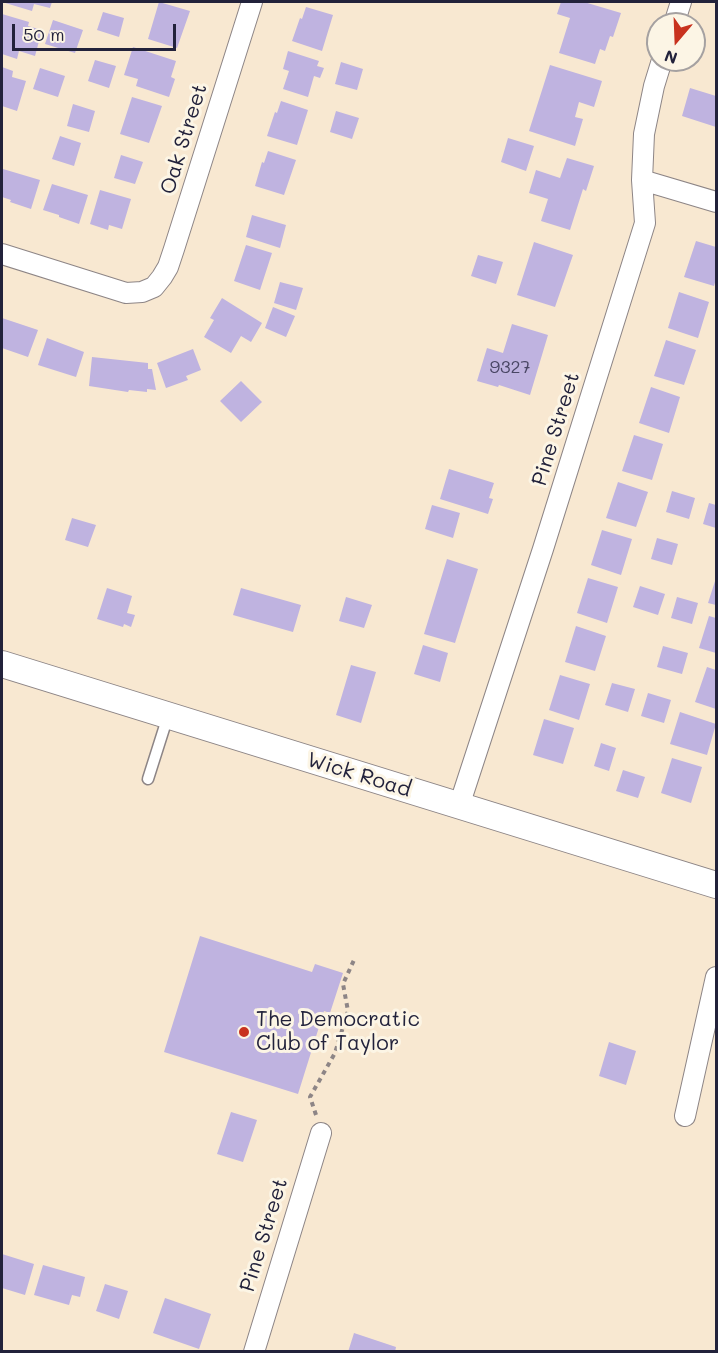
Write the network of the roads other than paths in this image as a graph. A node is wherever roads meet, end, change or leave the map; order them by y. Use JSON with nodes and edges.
{"nodes":[{"id":1,"x":252,"y":2,"type":"edge"},
{"id":2,"x":659,"y":72,"type":"edge"},
{"id":3,"x":642,"y":180,"type":"junction"},
{"id":4,"x":717,"y":202,"type":"edge"},
{"id":5,"x":2,"y":254,"type":"edge"},
{"id":6,"x":2,"y":664,"type":"edge"},
{"id":7,"x":168,"y":716,"type":"junction"},
{"id":8,"x":148,"y":779,"type":"dead end"},
{"id":9,"x":459,"y":806,"type":"junction"},
{"id":10,"x":717,"y":885,"type":"edge"},
{"id":11,"x":717,"y":977,"type":"edge"},
{"id":12,"x":685,"y":1116,"type":"dead end"},
{"id":13,"x":321,"y":1134,"type":"road end"},
{"id":14,"x":254,"y":1352,"type":"edge"}],
"edges":[{"from":1,"to":5,"type":"street","name":"Oak Street"},
{"from":2,"to":3,"type":"street","name":"Pine Street"},
{"from":3,"to":4,"type":"street"},
{"from":3,"to":9,"type":"street","name":"Pine Street"},
{"from":6,"to":7,"type":"street","name":"Wick Road"},
{"from":7,"to":8,"type":"lane"},
{"from":7,"to":9,"type":"street","name":"Wick Road"},
{"from":9,"to":10,"type":"street","name":"Wick Road"},
{"from":11,"to":12,"type":"street"},
{"from":13,"to":14,"type":"street","name":"Pine Street"}]}
